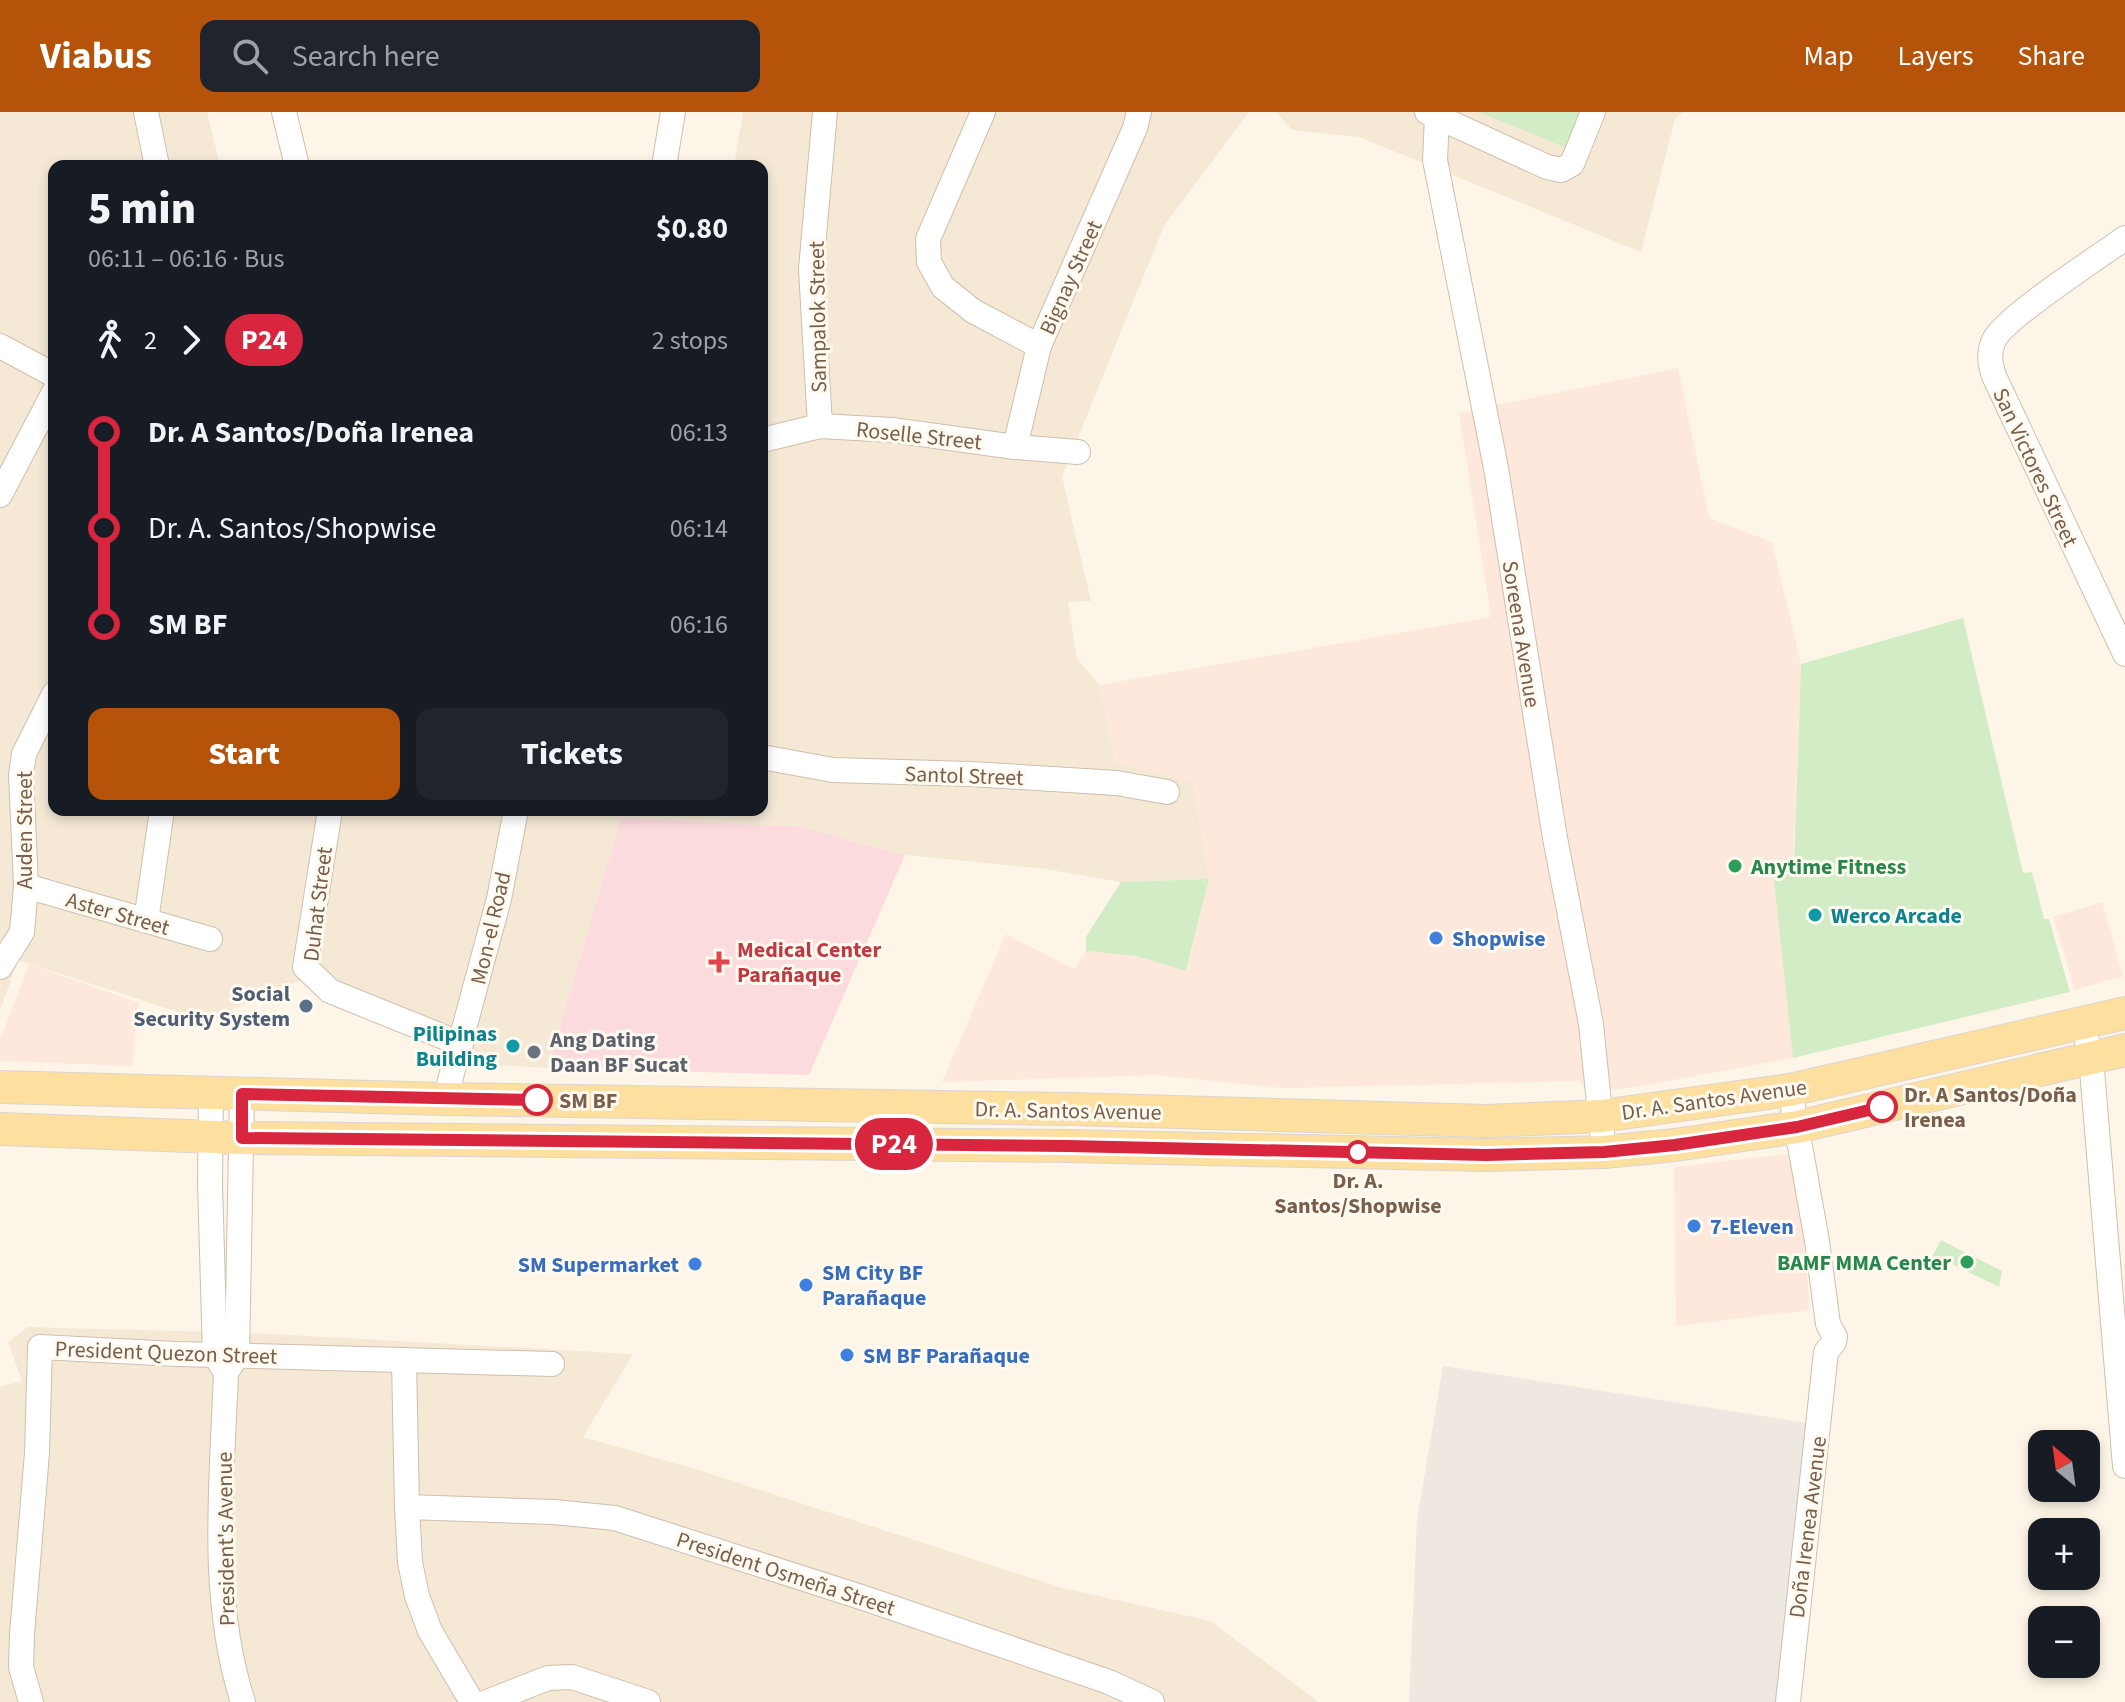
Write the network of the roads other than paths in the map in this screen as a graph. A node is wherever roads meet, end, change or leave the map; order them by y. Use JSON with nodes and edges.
{"nodes":[{"id":1,"x":146,"y":112,"type":"edge"},
{"id":2,"x":284,"y":112,"type":"edge"},
{"id":3,"x":673,"y":112,"type":"edge"},
{"id":4,"x":825,"y":112,"type":"edge"},
{"id":5,"x":983,"y":112,"type":"edge"},
{"id":6,"x":1139,"y":112,"type":"edge"},
{"id":7,"x":1593,"y":112,"type":"edge"},
{"id":8,"x":1432,"y":115,"type":"edge"},
{"id":9,"x":156,"y":160,"type":"edge"},
{"id":10,"x":296,"y":160,"type":"edge"},
{"id":11,"x":659,"y":160,"type":"edge"},
{"id":12,"x":2125,"y":238,"type":"edge"},
{"id":13,"x":0,"y":346,"type":"edge"},
{"id":14,"x":1039,"y":346,"type":"junction"},
{"id":15,"x":48,"y":372,"type":"edge"},
{"id":16,"x":48,"y":403,"type":"edge"},
{"id":17,"x":820,"y":426,"type":"junction"},
{"id":18,"x":768,"y":439,"type":"edge"},
{"id":19,"x":1015,"y":447,"type":"junction"},
{"id":20,"x":1078,"y":452,"type":"dead end"},
{"id":21,"x":0,"y":495,"type":"edge"},
{"id":22,"x":2125,"y":654,"type":"edge"},
{"id":23,"x":48,"y":706,"type":"edge"},
{"id":24,"x":768,"y":758,"type":"edge"},
{"id":25,"x":1167,"y":792,"type":"dead end"},
{"id":26,"x":161,"y":816,"type":"edge"},
{"id":27,"x":329,"y":816,"type":"edge"},
{"id":28,"x":515,"y":816,"type":"edge"},
{"id":29,"x":26,"y":886,"type":"junction"},
{"id":30,"x":146,"y":921,"type":"junction"},
{"id":31,"x":210,"y":939,"type":"dead end"},
{"id":32,"x":0,"y":967,"type":"edge"},
{"id":33,"x":2125,"y":1013,"type":"edge"},
{"id":34,"x":2083,"y":1024,"type":"junction"},
{"id":35,"x":461,"y":1044,"type":"junction"},
{"id":36,"x":2125,"y":1050,"type":"edge"},
{"id":37,"x":2091,"y":1058,"type":"junction"},
{"id":38,"x":0,"y":1087,"type":"edge"},
{"id":39,"x":1790,"y":1090,"type":"junction"},
{"id":40,"x":226,"y":1093,"type":"junction"},
{"id":41,"x":445,"y":1099,"type":"junction"},
{"id":42,"x":1601,"y":1116,"type":"junction"},
{"id":43,"x":1797,"y":1127,"type":"junction"},
{"id":44,"x":0,"y":1129,"type":"edge"},
{"id":45,"x":209,"y":1137,"type":"junction"},
{"id":46,"x":242,"y":1138,"type":"junction"},
{"id":47,"x":1604,"y":1152,"type":"junction"},
{"id":48,"x":404,"y":1360,"type":"junction"},
{"id":49,"x":226,"y":1361,"type":"junction"},
{"id":50,"x":552,"y":1364,"type":"dead end"},
{"id":51,"x":2125,"y":1466,"type":"edge"},
{"id":52,"x":407,"y":1507,"type":"junction"},
{"id":53,"x":31,"y":1702,"type":"edge"},
{"id":54,"x":243,"y":1702,"type":"edge"},
{"id":55,"x":472,"y":1702,"type":"edge"},
{"id":56,"x":487,"y":1702,"type":"edge"},
{"id":57,"x":648,"y":1702,"type":"edge"},
{"id":58,"x":1152,"y":1702,"type":"edge"},
{"id":59,"x":1788,"y":1702,"type":"edge"}],
"edges":[{"from":1,"to":9,"type":"street"},
{"from":2,"to":10,"type":"street"},
{"from":3,"to":11,"type":"street"},
{"from":4,"to":17,"type":"street","name":"Sampalok Street"},
{"from":5,"to":14,"type":"street"},
{"from":6,"to":14,"type":"street","name":"Bignay Street"},
{"from":7,"to":8,"type":"street"},
{"from":8,"to":42,"type":"street","name":"Soreena Avenue"},
{"from":12,"to":22,"type":"street","name":"San Victores Street"},
{"from":13,"to":15,"type":"street"},
{"from":14,"to":19,"type":"street","name":"Bignay Street"},
{"from":16,"to":21,"type":"street"},
{"from":17,"to":18,"type":"street","name":"Roselle Street"},
{"from":17,"to":19,"type":"street","name":"Roselle Street"},
{"from":19,"to":20,"type":"street","name":"Roselle Street"},
{"from":23,"to":29,"type":"street","name":"Auden Street"},
{"from":24,"to":25,"type":"street","name":"Santol Street"},
{"from":26,"to":30,"type":"street"},
{"from":27,"to":35,"type":"street","name":"Duhat Street"},
{"from":28,"to":35,"type":"street","name":"Mon-el Road"},
{"from":29,"to":30,"type":"street","name":"Aster Street"},
{"from":29,"to":32,"type":"street","name":"Auden Street"},
{"from":30,"to":31,"type":"street","name":"Aster Street"},
{"from":33,"to":34,"type":"main road","name":"Dr. A. Santos Avenue"},
{"from":34,"to":37,"type":"street"},
{"from":34,"to":39,"type":"main road","name":"Dr. A. Santos Avenue"},
{"from":35,"to":41,"type":"street","name":"Mon-el Road"},
{"from":36,"to":37,"type":"main road","name":"Dr. A. Santos Avenue"},
{"from":37,"to":43,"type":"main road","name":"Dr. A. Santos Avenue"},
{"from":37,"to":51,"type":"street"},
{"from":38,"to":40,"type":"main road","name":"Dr. A. Santos Avenue"},
{"from":39,"to":42,"type":"main road","name":"Dr. A. Santos Avenue"},
{"from":39,"to":43,"type":"street","name":"Doña Irenea Avenue"},
{"from":40,"to":41,"type":"main road","name":"Dr. A. Santos Avenue"},
{"from":40,"to":45,"type":"street","name":"President's Avenue"},
{"from":40,"to":46,"type":"street","name":"President's Avenue"},
{"from":41,"to":42,"type":"main road","name":"Dr. A. Santos Avenue"},
{"from":42,"to":47,"type":"street","name":"Soreena Avenue"},
{"from":43,"to":47,"type":"main road","name":"Dr. A. Santos Avenue"},
{"from":43,"to":59,"type":"street","name":"Doña Irenea Avenue"},
{"from":44,"to":45,"type":"main road","name":"Dr. A. Santos Avenue"},
{"from":45,"to":46,"type":"main road","name":"Dr. A. Santos Avenue"},
{"from":45,"to":49,"type":"street","name":"President's Avenue"},
{"from":46,"to":47,"type":"main road","name":"Dr. A. Santos Avenue"},
{"from":46,"to":49,"type":"street","name":"President's Avenue"},
{"from":48,"to":49,"type":"street","name":"President Quezon Street"},
{"from":48,"to":50,"type":"street","name":"President Quezon Street"},
{"from":48,"to":52,"type":"street"},
{"from":49,"to":53,"type":"street","name":"President Quezon Street"},
{"from":49,"to":54,"type":"street","name":"President's Avenue"},
{"from":52,"to":55,"type":"street"},
{"from":52,"to":58,"type":"street","name":"President Osmeña Street"},
{"from":56,"to":57,"type":"street"}]}
